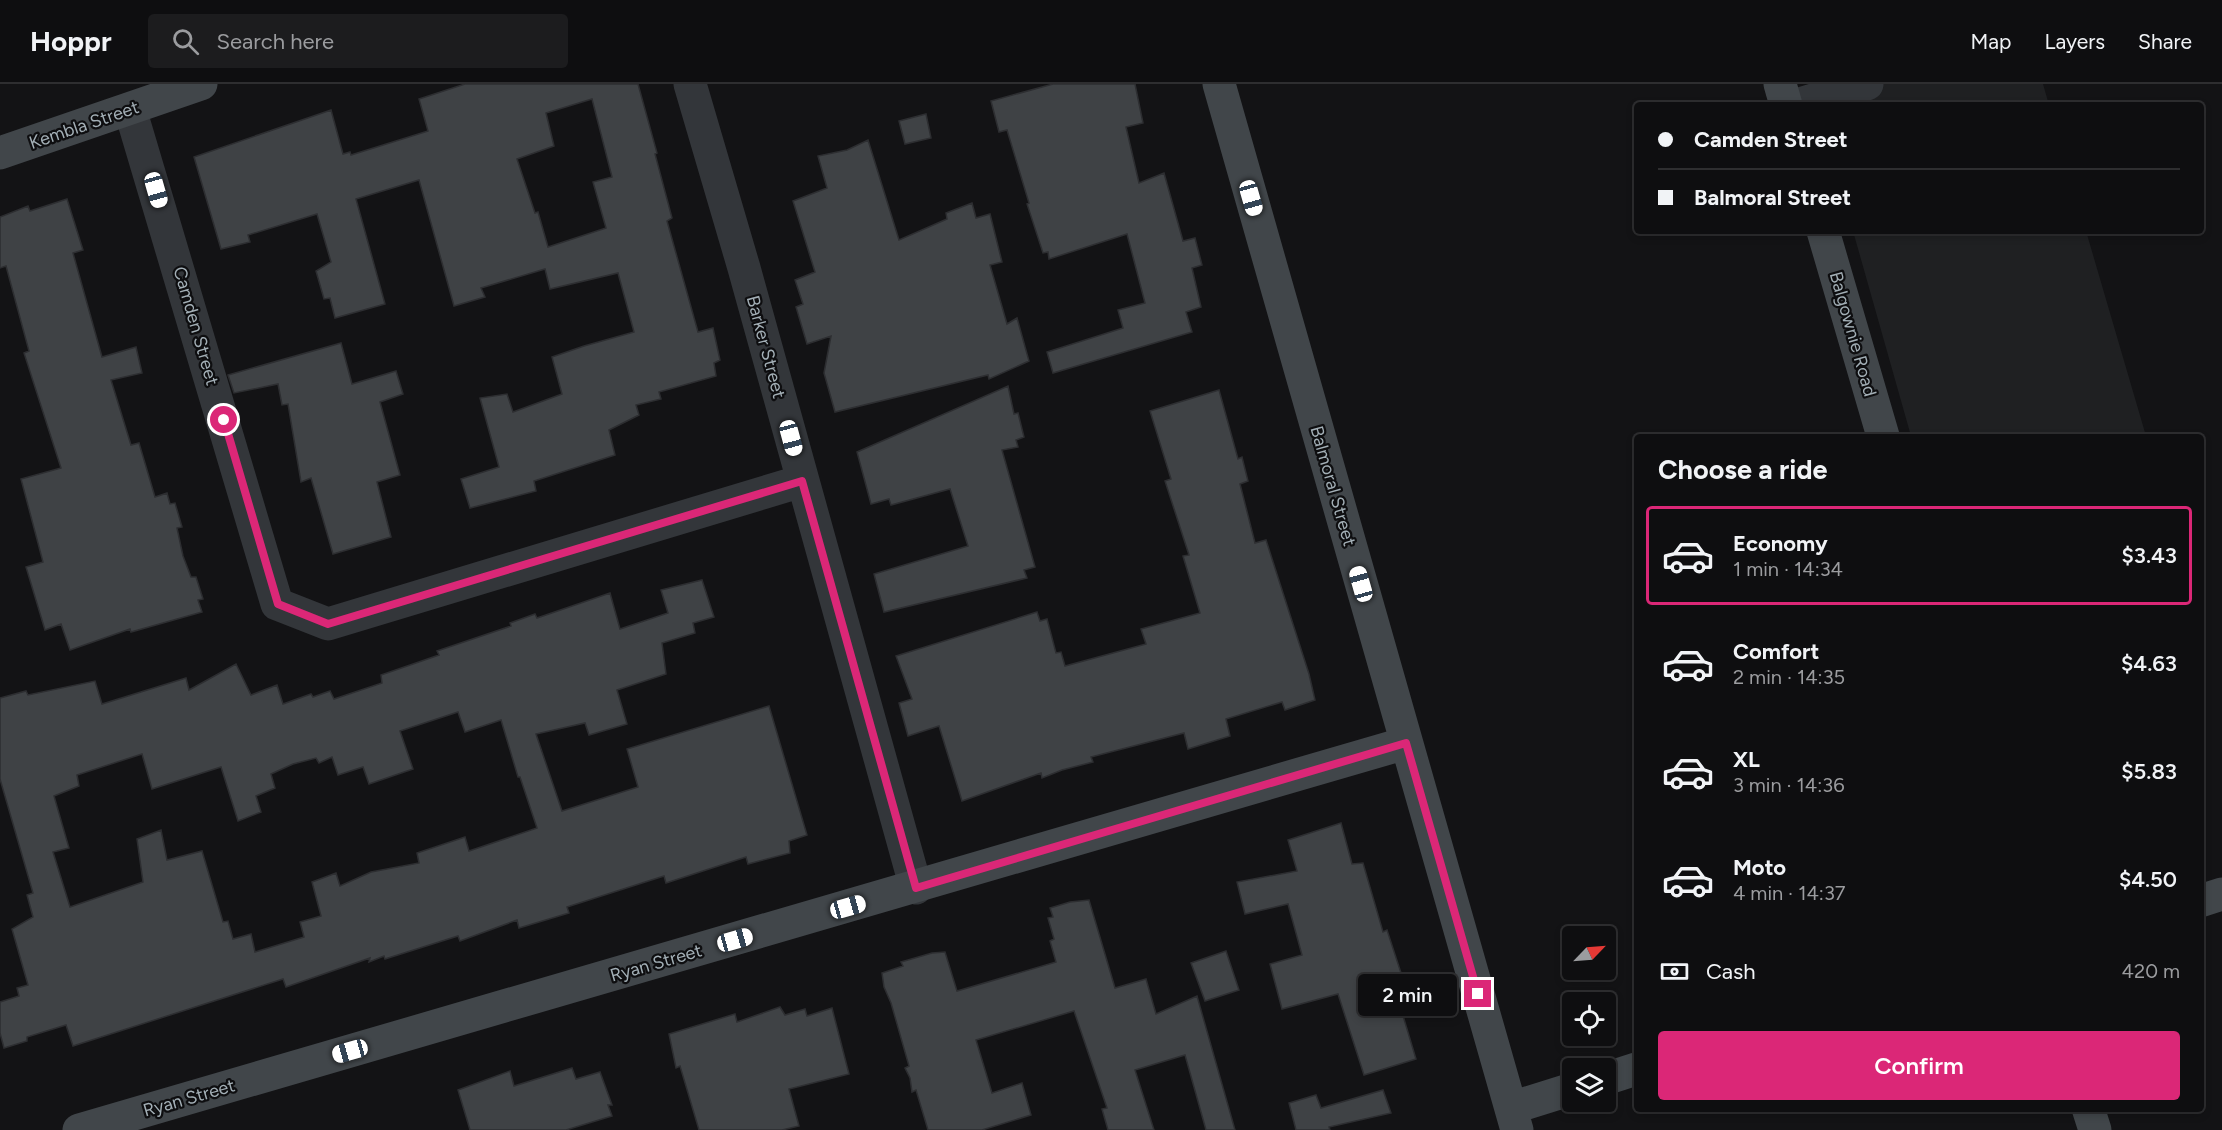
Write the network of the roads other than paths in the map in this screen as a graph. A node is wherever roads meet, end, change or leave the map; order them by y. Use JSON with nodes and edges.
{"nodes":[{"id":1,"x":200,"y":84,"type":"edge"},
{"id":2,"x":690,"y":84,"type":"edge"},
{"id":3,"x":1219,"y":84,"type":"edge"},
{"id":4,"x":1780,"y":84,"type":"edge"},
{"id":5,"x":1867,"y":84,"type":"edge"},
{"id":6,"x":1785,"y":102,"type":"edge"},
{"id":7,"x":1806,"y":102,"type":"edge"},
{"id":8,"x":130,"y":109,"type":"junction"},
{"id":9,"x":0,"y":153,"type":"edge"},
{"id":10,"x":1824,"y":234,"type":"edge"},
{"id":11,"x":1881,"y":434,"type":"edge"},
{"id":12,"x":802,"y":481,"type":"junction"},
{"id":13,"x":1406,"y":743,"type":"junction"},
{"id":14,"x":916,"y":888,"type":"junction"},
{"id":15,"x":2222,"y":894,"type":"edge"},
{"id":16,"x":2204,"y":900,"type":"edge"},
{"id":17,"x":1634,"y":1070,"type":"edge"},
{"id":18,"x":1616,"y":1075,"type":"edge"},
{"id":19,"x":1562,"y":1094,"type":"edge"},
{"id":20,"x":2089,"y":1112,"type":"edge"},
{"id":21,"x":1514,"y":1119,"type":"edge"},
{"id":22,"x":79,"y":1130,"type":"edge"},
{"id":23,"x":2095,"y":1130,"type":"edge"}],
"edges":[{"from":1,"to":8,"type":"street","name":"Kembla Street"},
{"from":2,"to":12,"type":"street","name":"Barker Street"},
{"from":3,"to":13,"type":"street","name":"Balmoral Street"},
{"from":4,"to":6,"type":"street"},
{"from":5,"to":7,"type":"street"},
{"from":8,"to":9,"type":"street","name":"Kembla Street"},
{"from":8,"to":12,"type":"street","name":"Camden Street"},
{"from":10,"to":11,"type":"street","name":"Balgownie Road"},
{"from":12,"to":14,"type":"street","name":"Barker Street"},
{"from":13,"to":14,"type":"street","name":"Ryan Street"},
{"from":13,"to":21,"type":"street","name":"Balmoral Street"},
{"from":14,"to":22,"type":"street","name":"Ryan Street"},
{"from":15,"to":16,"type":"street"},
{"from":17,"to":18,"type":"street"},
{"from":19,"to":21,"type":"street"},
{"from":20,"to":23,"type":"street"}]}
